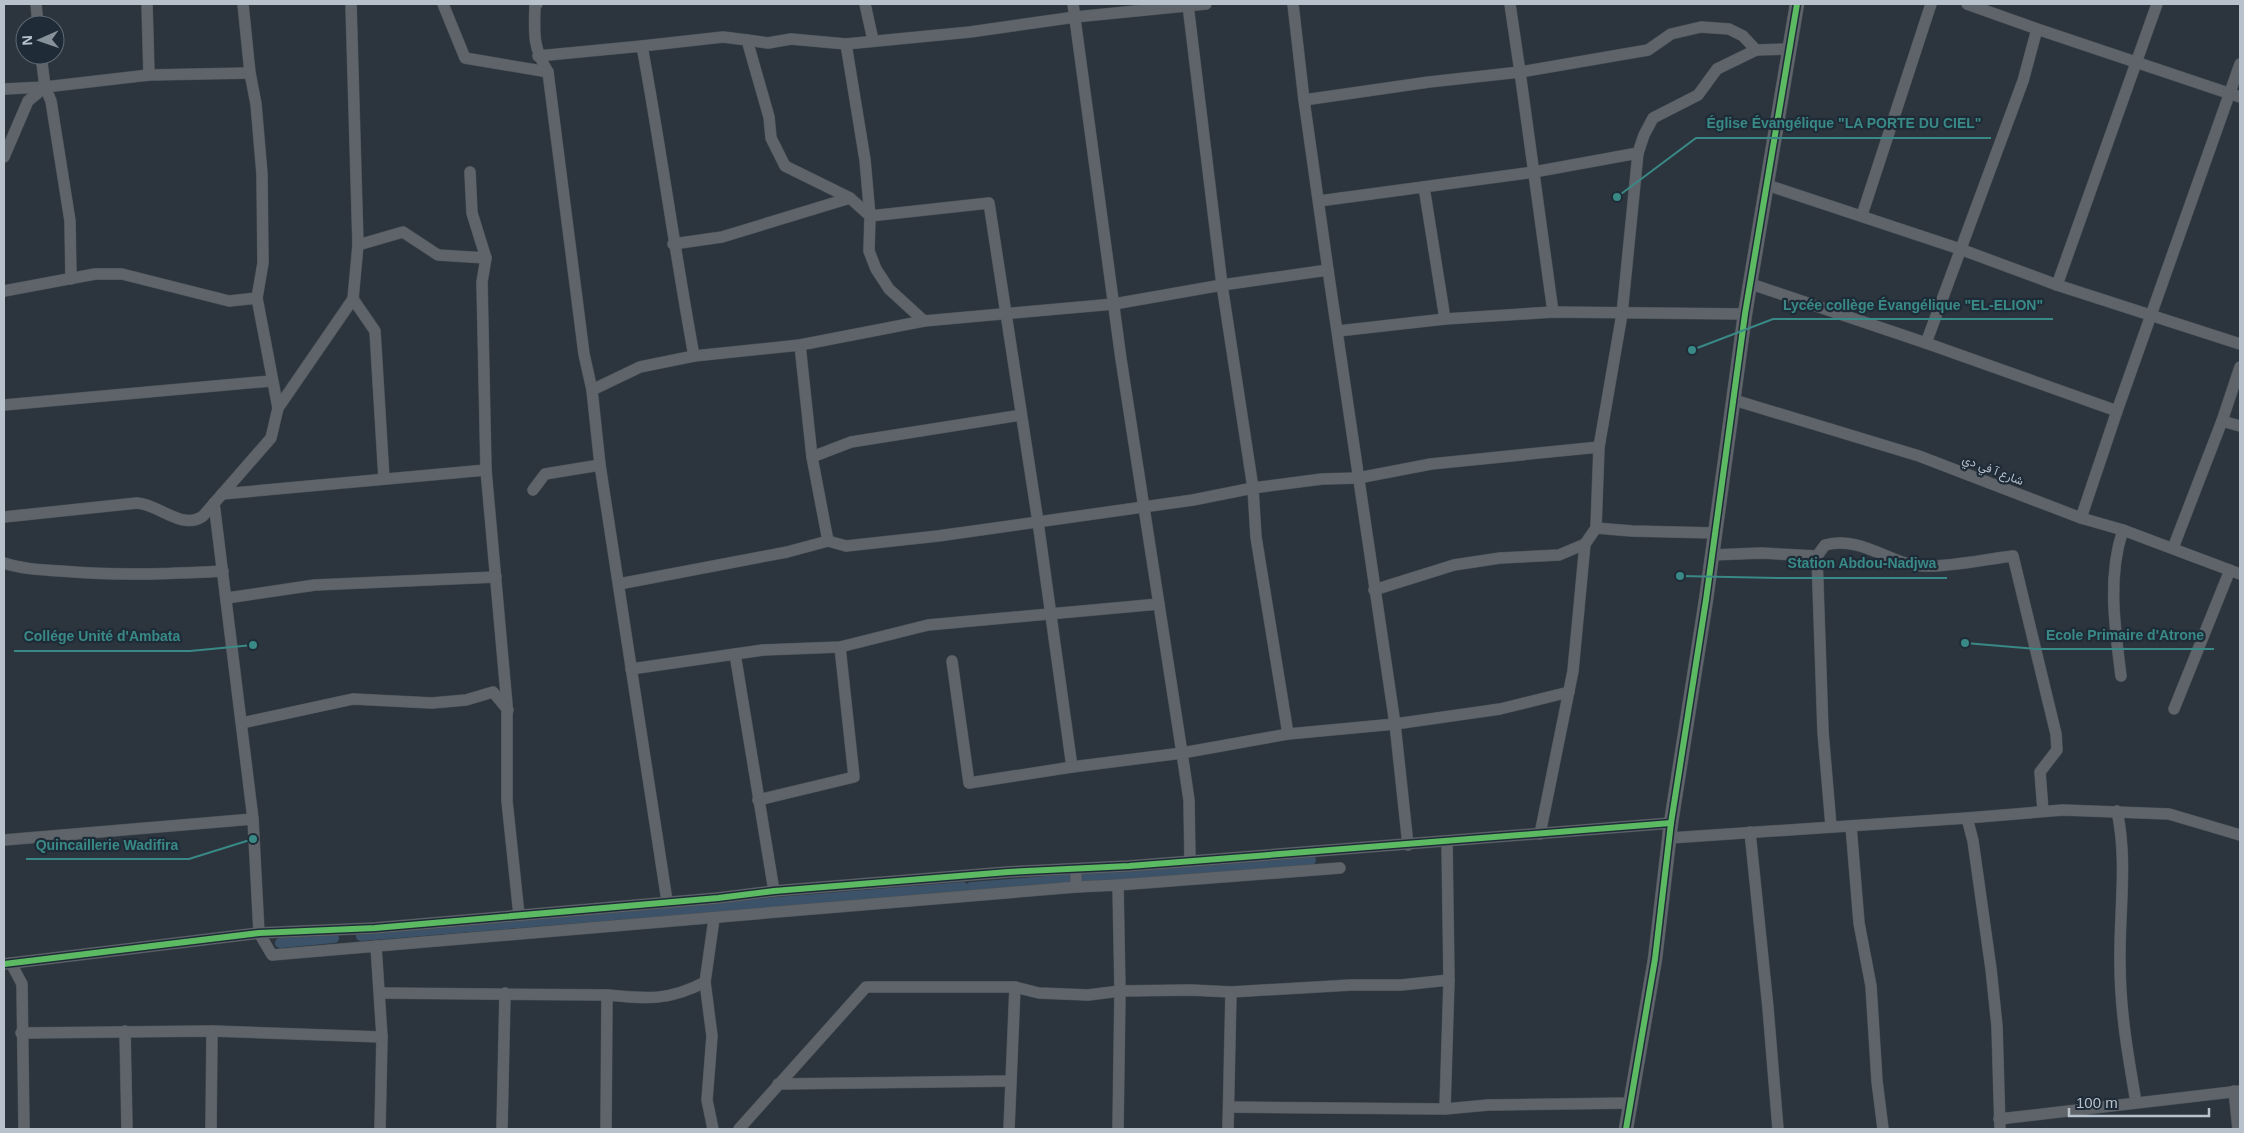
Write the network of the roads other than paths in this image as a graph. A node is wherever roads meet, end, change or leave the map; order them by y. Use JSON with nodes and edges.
{"nodes":[{"id":1,"x":147,"y":4,"type":"edge"},
{"id":2,"x":243,"y":4,"type":"edge"},
{"id":3,"x":351,"y":4,"type":"edge"},
{"id":4,"x":443,"y":4,"type":"edge"},
{"id":5,"x":537,"y":4,"type":"edge"},
{"id":6,"x":865,"y":4,"type":"edge"},
{"id":7,"x":1073,"y":4,"type":"edge"},
{"id":8,"x":1206,"y":4,"type":"edge"},
{"id":9,"x":1293,"y":4,"type":"edge"},
{"id":10,"x":1510,"y":4,"type":"edge"},
{"id":11,"x":1797,"y":4,"type":"edge"},
{"id":12,"x":1931,"y":4,"type":"edge"},
{"id":13,"x":1967,"y":4,"type":"edge"},
{"id":14,"x":2157,"y":4,"type":"edge"},
{"id":15,"x":1188,"y":6,"type":"junction"},
{"id":16,"x":1075,"y":17,"type":"junction"},
{"id":17,"x":2037,"y":30,"type":"junction"},
{"id":18,"x":747,"y":40,"type":"junction"},
{"id":19,"x":873,"y":40,"type":"junction"},
{"id":20,"x":846,"y":44,"type":"junction"},
{"id":21,"x":642,"y":46,"type":"junction"},
{"id":22,"x":1789,"y":49,"type":"junction"},
{"id":23,"x":1756,"y":50,"type":"junction"},
{"id":24,"x":538,"y":56,"type":"junction"},
{"id":25,"x":2137,"y":62,"type":"junction"},
{"id":26,"x":2240,"y":64,"type":"edge"},
{"id":27,"x":42,"y":65,"type":"edge"},
{"id":28,"x":548,"y":72,"type":"junction"},
{"id":29,"x":1520,"y":72,"type":"junction"},
{"id":30,"x":250,"y":73,"type":"junction"},
{"id":31,"x":149,"y":75,"type":"junction"},
{"id":32,"x":44,"y":87,"type":"junction"},
{"id":33,"x":4,"y":89,"type":"edge"},
{"id":34,"x":2235,"y":95,"type":"edge"},
{"id":35,"x":1304,"y":100,"type":"junction"},
{"id":36,"x":1638,"y":153,"type":"junction"},
{"id":37,"x":4,"y":157,"type":"edge"},
{"id":38,"x":470,"y":172,"type":"dead end"},
{"id":39,"x":1534,"y":172,"type":"junction"},
{"id":40,"x":1767,"y":185,"type":"junction"},
{"id":41,"x":1424,"y":187,"type":"junction"},
{"id":42,"x":850,"y":198,"type":"junction"},
{"id":43,"x":1318,"y":201,"type":"junction"},
{"id":44,"x":1862,"y":215,"type":"junction"},
{"id":45,"x":870,"y":216,"type":"junction"},
{"id":46,"x":673,"y":244,"type":"junction"},
{"id":47,"x":358,"y":245,"type":"junction"},
{"id":48,"x":1960,"y":249,"type":"junction"},
{"id":49,"x":486,"y":258,"type":"junction"},
{"id":50,"x":1328,"y":270,"type":"junction"},
{"id":51,"x":71,"y":279,"type":"junction"},
{"id":52,"x":1222,"y":284,"type":"junction"},
{"id":53,"x":1751,"y":284,"type":"junction"},
{"id":54,"x":2057,"y":286,"type":"junction"},
{"id":55,"x":4,"y":291,"type":"edge"},
{"id":56,"x":257,"y":298,"type":"junction"},
{"id":57,"x":354,"y":299,"type":"junction"},
{"id":58,"x":1114,"y":304,"type":"junction"},
{"id":59,"x":1553,"y":312,"type":"junction"},
{"id":60,"x":1006,"y":313,"type":"junction"},
{"id":61,"x":1622,"y":314,"type":"junction"},
{"id":62,"x":1746,"y":314,"type":"junction"},
{"id":63,"x":2152,"y":316,"type":"junction"},
{"id":64,"x":1445,"y":319,"type":"junction"},
{"id":65,"x":924,"y":321,"type":"junction"},
{"id":66,"x":1338,"y":331,"type":"junction"},
{"id":67,"x":1926,"y":343,"type":"junction"},
{"id":68,"x":2240,"y":344,"type":"edge"},
{"id":69,"x":800,"y":345,"type":"junction"},
{"id":70,"x":694,"y":356,"type":"junction"},
{"id":71,"x":2240,"y":367,"type":"edge"},
{"id":72,"x":271,"y":381,"type":"junction"},
{"id":73,"x":592,"y":390,"type":"junction"},
{"id":74,"x":1734,"y":400,"type":"junction"},
{"id":75,"x":4,"y":405,"type":"edge"},
{"id":76,"x":278,"y":408,"type":"junction"},
{"id":77,"x":2117,"y":411,"type":"junction"},
{"id":78,"x":1021,"y":415,"type":"junction"},
{"id":79,"x":2222,"y":421,"type":"junction"},
{"id":80,"x":2240,"y":426,"type":"edge"},
{"id":81,"x":1598,"y":446,"type":"junction"},
{"id":82,"x":812,"y":457,"type":"junction"},
{"id":83,"x":600,"y":464,"type":"junction"},
{"id":84,"x":486,"y":470,"type":"junction"},
{"id":85,"x":384,"y":478,"type":"junction"},
{"id":86,"x":1358,"y":478,"type":"junction"},
{"id":87,"x":1253,"y":488,"type":"junction"},
{"id":88,"x":533,"y":490,"type":"dead end"},
{"id":89,"x":222,"y":494,"type":"junction"},
{"id":90,"x":214,"y":503,"type":"junction"},
{"id":91,"x":1144,"y":507,"type":"junction"},
{"id":92,"x":4,"y":516,"type":"edge"},
{"id":93,"x":2081,"y":518,"type":"junction"},
{"id":94,"x":1038,"y":522,"type":"junction"},
{"id":95,"x":1596,"y":528,"type":"junction"},
{"id":96,"x":2123,"y":530,"type":"junction"},
{"id":97,"x":1715,"y":533,"type":"junction"},
{"id":98,"x":828,"y":541,"type":"junction"},
{"id":99,"x":1585,"y":544,"type":"junction"},
{"id":100,"x":2173,"y":548,"type":"junction"},
{"id":101,"x":1712,"y":556,"type":"junction"},
{"id":102,"x":1817,"y":556,"type":"junction"},
{"id":103,"x":4,"y":563,"type":"edge"},
{"id":104,"x":223,"y":571,"type":"junction"},
{"id":105,"x":2235,"y":572,"type":"edge"},
{"id":106,"x":496,"y":577,"type":"junction"},
{"id":107,"x":619,"y":584,"type":"junction"},
{"id":108,"x":1374,"y":590,"type":"junction"},
{"id":109,"x":227,"y":598,"type":"junction"},
{"id":110,"x":1159,"y":604,"type":"junction"},
{"id":111,"x":1050,"y":614,"type":"junction"},
{"id":112,"x":840,"y":647,"type":"junction"},
{"id":113,"x":735,"y":654,"type":"junction"},
{"id":114,"x":952,"y":661,"type":"dead end"},
{"id":115,"x":631,"y":668,"type":"junction"},
{"id":116,"x":2121,"y":676,"type":"dead end"},
{"id":117,"x":1569,"y":692,"type":"junction"},
{"id":118,"x":2174,"y":709,"type":"dead end"},
{"id":119,"x":508,"y":710,"type":"junction"},
{"id":120,"x":242,"y":723,"type":"junction"},
{"id":121,"x":1395,"y":724,"type":"junction"},
{"id":122,"x":1288,"y":734,"type":"junction"},
{"id":123,"x":1182,"y":753,"type":"junction"},
{"id":124,"x":1072,"y":767,"type":"junction"},
{"id":125,"x":758,"y":800,"type":"junction"},
{"id":126,"x":2043,"y":811,"type":"junction"},
{"id":127,"x":2117,"y":811,"type":"junction"},
{"id":128,"x":1967,"y":818,"type":"junction"},
{"id":129,"x":254,"y":819,"type":"junction"},
{"id":130,"x":1670,"y":822,"type":"junction"},
{"id":131,"x":1831,"y":826,"type":"junction"},
{"id":132,"x":1851,"y":826,"type":"junction"},
{"id":133,"x":1750,"y":832,"type":"junction"},
{"id":134,"x":1540,"y":834,"type":"junction"},
{"id":135,"x":2240,"y":835,"type":"edge"},
{"id":136,"x":1670,"y":838,"type":"junction"},
{"id":137,"x":4,"y":840,"type":"edge"},
{"id":138,"x":1448,"y":842,"type":"junction"},
{"id":139,"x":1408,"y":844,"type":"junction"},
{"id":140,"x":1190,"y":861,"type":"junction"},
{"id":141,"x":1340,"y":868,"type":"dead end"},
{"id":142,"x":1076,"y":869,"type":"junction"},
{"id":143,"x":1118,"y":885,"type":"junction"},
{"id":144,"x":1076,"y":887,"type":"junction"},
{"id":145,"x":774,"y":891,"type":"junction"},
{"id":146,"x":667,"y":901,"type":"junction"},
{"id":147,"x":519,"y":915,"type":"junction"},
{"id":148,"x":714,"y":918,"type":"junction"},
{"id":149,"x":259,"y":933,"type":"junction"},
{"id":150,"x":376,"y":946,"type":"junction"},
{"id":151,"x":7,"y":963,"type":"edge"},
{"id":152,"x":1449,"y":980,"type":"junction"},
{"id":153,"x":705,"y":982,"type":"junction"},
{"id":154,"x":1015,"y":987,"type":"junction"},
{"id":155,"x":1120,"y":991,"type":"junction"},
{"id":156,"x":1231,"y":992,"type":"junction"},
{"id":157,"x":380,"y":993,"type":"junction"},
{"id":158,"x":505,"y":993,"type":"junction"},
{"id":159,"x":608,"y":995,"type":"junction"},
{"id":160,"x":125,"y":1031,"type":"junction"},
{"id":161,"x":212,"y":1032,"type":"junction"},
{"id":162,"x":21,"y":1033,"type":"junction"},
{"id":163,"x":382,"y":1036,"type":"junction"},
{"id":164,"x":1010,"y":1081,"type":"junction"},
{"id":165,"x":778,"y":1084,"type":"junction"},
{"id":166,"x":2237,"y":1091,"type":"edge"},
{"id":167,"x":2136,"y":1102,"type":"junction"},
{"id":168,"x":1632,"y":1103,"type":"junction"},
{"id":169,"x":1229,"y":1108,"type":"junction"},
{"id":170,"x":1445,"y":1108,"type":"junction"},
{"id":171,"x":1999,"y":1124,"type":"edge"},
{"id":172,"x":24,"y":1129,"type":"edge"},
{"id":173,"x":127,"y":1129,"type":"edge"},
{"id":174,"x":210,"y":1129,"type":"edge"},
{"id":175,"x":380,"y":1129,"type":"edge"},
{"id":176,"x":502,"y":1129,"type":"edge"},
{"id":177,"x":606,"y":1129,"type":"edge"},
{"id":178,"x":713,"y":1129,"type":"edge"},
{"id":179,"x":738,"y":1129,"type":"edge"},
{"id":180,"x":1009,"y":1129,"type":"edge"},
{"id":181,"x":1118,"y":1129,"type":"edge"},
{"id":182,"x":1225,"y":1129,"type":"edge"},
{"id":183,"x":1626,"y":1129,"type":"edge"},
{"id":184,"x":1778,"y":1129,"type":"edge"},
{"id":185,"x":1883,"y":1129,"type":"edge"},
{"id":186,"x":2238,"y":1129,"type":"edge"}],
"edges":[{"from":1,"to":31,"type":"street"},
{"from":2,"to":30,"type":"street"},
{"from":3,"to":47,"type":"street"},
{"from":4,"to":28,"type":"street"},
{"from":5,"to":24,"type":"street"},
{"from":6,"to":19,"type":"street"},
{"from":7,"to":16,"type":"street"},
{"from":8,"to":15,"type":"street"},
{"from":9,"to":35,"type":"street"},
{"from":10,"to":29,"type":"street"},
{"from":11,"to":22,"type":"street"},
{"from":12,"to":44,"type":"street"},
{"from":13,"to":17,"type":"street"},
{"from":14,"to":25,"type":"street"},
{"from":15,"to":16,"type":"street"},
{"from":15,"to":52,"type":"street"},
{"from":16,"to":19,"type":"street"},
{"from":16,"to":58,"type":"street"},
{"from":17,"to":25,"type":"street"},
{"from":17,"to":48,"type":"street"},
{"from":18,"to":20,"type":"street"},
{"from":18,"to":21,"type":"street"},
{"from":18,"to":42,"type":"street"},
{"from":19,"to":20,"type":"street"},
{"from":20,"to":45,"type":"street"},
{"from":21,"to":24,"type":"street"},
{"from":21,"to":46,"type":"street"},
{"from":22,"to":23,"type":"street"},
{"from":22,"to":40,"type":"street"},
{"from":23,"to":29,"type":"street"},
{"from":23,"to":36,"type":"street"},
{"from":24,"to":28,"type":"street"},
{"from":25,"to":34,"type":"street"},
{"from":25,"to":54,"type":"street"},
{"from":26,"to":34,"type":"street"},
{"from":27,"to":32,"type":"street"},
{"from":28,"to":73,"type":"street"},
{"from":29,"to":35,"type":"street"},
{"from":29,"to":39,"type":"street"},
{"from":30,"to":31,"type":"street"},
{"from":30,"to":56,"type":"street"},
{"from":31,"to":32,"type":"street"},
{"from":32,"to":33,"type":"street"},
{"from":32,"to":37,"type":"street"},
{"from":32,"to":51,"type":"street"},
{"from":34,"to":63,"type":"street"},
{"from":35,"to":43,"type":"street"},
{"from":36,"to":39,"type":"street"},
{"from":36,"to":61,"type":"street"},
{"from":38,"to":49,"type":"street"},
{"from":39,"to":41,"type":"street"},
{"from":39,"to":59,"type":"street"},
{"from":40,"to":44,"type":"street"},
{"from":40,"to":53,"type":"street"},
{"from":41,"to":43,"type":"street"},
{"from":41,"to":64,"type":"street"},
{"from":42,"to":45,"type":"street"},
{"from":42,"to":46,"type":"street"},
{"from":43,"to":50,"type":"street"},
{"from":44,"to":48,"type":"street"},
{"from":45,"to":60,"type":"street"},
{"from":45,"to":65,"type":"street"},
{"from":46,"to":70,"type":"street"},
{"from":47,"to":49,"type":"street"},
{"from":47,"to":57,"type":"street"},
{"from":48,"to":54,"type":"street"},
{"from":48,"to":67,"type":"street"},
{"from":49,"to":84,"type":"street"},
{"from":50,"to":52,"type":"street"},
{"from":50,"to":66,"type":"street"},
{"from":51,"to":55,"type":"street"},
{"from":51,"to":56,"type":"street"},
{"from":52,"to":58,"type":"street"},
{"from":52,"to":87,"type":"street"},
{"from":53,"to":62,"type":"street"},
{"from":53,"to":67,"type":"street"},
{"from":54,"to":63,"type":"street"},
{"from":56,"to":72,"type":"street"},
{"from":57,"to":76,"type":"street"},
{"from":57,"to":85,"type":"street"},
{"from":58,"to":60,"type":"street"},
{"from":58,"to":91,"type":"street"},
{"from":59,"to":61,"type":"street"},
{"from":59,"to":64,"type":"street"},
{"from":60,"to":65,"type":"street"},
{"from":60,"to":78,"type":"street"},
{"from":61,"to":62,"type":"street"},
{"from":61,"to":81,"type":"street"},
{"from":62,"to":74,"type":"street"},
{"from":63,"to":68,"type":"street"},
{"from":63,"to":77,"type":"street"},
{"from":64,"to":66,"type":"street"},
{"from":65,"to":69,"type":"street"},
{"from":66,"to":86,"type":"street"},
{"from":67,"to":77,"type":"street"},
{"from":69,"to":70,"type":"street"},
{"from":69,"to":82,"type":"street"},
{"from":70,"to":73,"type":"street"},
{"from":71,"to":79,"type":"street"},
{"from":72,"to":75,"type":"street"},
{"from":72,"to":76,"type":"street"},
{"from":73,"to":83,"type":"street"},
{"from":74,"to":93,"type":"street","name":"شارع آ في دي"},
{"from":74,"to":97,"type":"street"},
{"from":76,"to":89,"type":"street"},
{"from":77,"to":93,"type":"street"},
{"from":78,"to":82,"type":"street"},
{"from":78,"to":94,"type":"street"},
{"from":79,"to":80,"type":"street"},
{"from":79,"to":100,"type":"street"},
{"from":81,"to":86,"type":"street"},
{"from":81,"to":95,"type":"street"},
{"from":82,"to":98,"type":"street"},
{"from":83,"to":88,"type":"street"},
{"from":83,"to":107,"type":"street"},
{"from":84,"to":85,"type":"street"},
{"from":84,"to":106,"type":"street"},
{"from":85,"to":89,"type":"street"},
{"from":86,"to":87,"type":"street"},
{"from":86,"to":108,"type":"street"},
{"from":87,"to":91,"type":"street"},
{"from":87,"to":122,"type":"street"},
{"from":89,"to":90,"type":"street"},
{"from":90,"to":92,"type":"street"},
{"from":90,"to":104,"type":"street"},
{"from":91,"to":94,"type":"street"},
{"from":91,"to":110,"type":"street"},
{"from":93,"to":96,"type":"street","name":"شارع آ في دي"},
{"from":94,"to":98,"type":"street"},
{"from":94,"to":111,"type":"street"},
{"from":95,"to":97,"type":"street"},
{"from":95,"to":99,"type":"street"},
{"from":96,"to":100,"type":"street","name":"شارع آ في دي"},
{"from":96,"to":116,"type":"street"},
{"from":97,"to":101,"type":"street"},
{"from":98,"to":107,"type":"street"},
{"from":99,"to":108,"type":"street"},
{"from":99,"to":117,"type":"street"},
{"from":100,"to":105,"type":"street","name":"شارع آ في دي"},
{"from":101,"to":102,"type":"street"},
{"from":101,"to":130,"type":"street"},
{"from":102,"to":126,"type":"street"},
{"from":102,"to":131,"type":"street"},
{"from":103,"to":104,"type":"street"},
{"from":104,"to":109,"type":"street"},
{"from":105,"to":118,"type":"street"},
{"from":106,"to":109,"type":"street"},
{"from":106,"to":119,"type":"street"},
{"from":107,"to":115,"type":"street"},
{"from":108,"to":121,"type":"street"},
{"from":109,"to":120,"type":"street"},
{"from":110,"to":111,"type":"street"},
{"from":110,"to":123,"type":"street"},
{"from":111,"to":112,"type":"street"},
{"from":111,"to":124,"type":"street"},
{"from":112,"to":113,"type":"street"},
{"from":112,"to":125,"type":"street"},
{"from":113,"to":115,"type":"street"},
{"from":113,"to":125,"type":"street"},
{"from":114,"to":124,"type":"street"},
{"from":115,"to":146,"type":"street"},
{"from":117,"to":121,"type":"street"},
{"from":117,"to":134,"type":"street"},
{"from":119,"to":120,"type":"street"},
{"from":119,"to":147,"type":"street"},
{"from":120,"to":129,"type":"street"},
{"from":121,"to":122,"type":"street"},
{"from":121,"to":139,"type":"street"},
{"from":122,"to":123,"type":"street"},
{"from":123,"to":124,"type":"street"},
{"from":123,"to":140,"type":"street"},
{"from":125,"to":145,"type":"street"},
{"from":126,"to":127,"type":"street"},
{"from":126,"to":128,"type":"street"},
{"from":127,"to":135,"type":"street"},
{"from":127,"to":167,"type":"street"},
{"from":128,"to":132,"type":"street"},
{"from":128,"to":171,"type":"street"},
{"from":129,"to":137,"type":"street"},
{"from":129,"to":149,"type":"street"},
{"from":130,"to":134,"type":"street"},
{"from":130,"to":136,"type":"street"},
{"from":131,"to":132,"type":"street"},
{"from":131,"to":133,"type":"street"},
{"from":132,"to":185,"type":"street"},
{"from":133,"to":136,"type":"street"},
{"from":133,"to":184,"type":"street"},
{"from":134,"to":138,"type":"street"},
{"from":136,"to":168,"type":"street"},
{"from":138,"to":139,"type":"street"},
{"from":138,"to":152,"type":"street"},
{"from":139,"to":140,"type":"street"},
{"from":140,"to":142,"type":"street"},
{"from":141,"to":143,"type":"street"},
{"from":142,"to":144,"type":"street"},
{"from":142,"to":145,"type":"street"},
{"from":143,"to":144,"type":"street"},
{"from":143,"to":155,"type":"street"},
{"from":144,"to":148,"type":"street"},
{"from":145,"to":146,"type":"street"},
{"from":146,"to":147,"type":"street"},
{"from":147,"to":149,"type":"street"},
{"from":148,"to":150,"type":"street"},
{"from":148,"to":153,"type":"street"},
{"from":149,"to":150,"type":"street"},
{"from":149,"to":151,"type":"street"},
{"from":150,"to":157,"type":"street"},
{"from":151,"to":162,"type":"street"},
{"from":152,"to":156,"type":"street"},
{"from":152,"to":170,"type":"street"},
{"from":153,"to":159,"type":"street"},
{"from":153,"to":178,"type":"street"},
{"from":154,"to":155,"type":"street"},
{"from":154,"to":164,"type":"street"},
{"from":154,"to":165,"type":"street"},
{"from":155,"to":156,"type":"street"},
{"from":155,"to":181,"type":"street"},
{"from":156,"to":169,"type":"street"},
{"from":157,"to":158,"type":"street"},
{"from":157,"to":163,"type":"street"},
{"from":158,"to":159,"type":"street"},
{"from":158,"to":176,"type":"street"},
{"from":159,"to":177,"type":"street"},
{"from":160,"to":161,"type":"street"},
{"from":160,"to":162,"type":"street"},
{"from":160,"to":173,"type":"street"},
{"from":161,"to":163,"type":"street"},
{"from":161,"to":174,"type":"street"},
{"from":162,"to":172,"type":"street"},
{"from":163,"to":175,"type":"street"},
{"from":164,"to":165,"type":"street"},
{"from":164,"to":180,"type":"street"},
{"from":165,"to":179,"type":"street"},
{"from":166,"to":167,"type":"street"},
{"from":166,"to":186,"type":"street"},
{"from":167,"to":171,"type":"street"},
{"from":168,"to":170,"type":"street"},
{"from":168,"to":183,"type":"street"},
{"from":169,"to":170,"type":"street"},
{"from":169,"to":182,"type":"street"}]}
